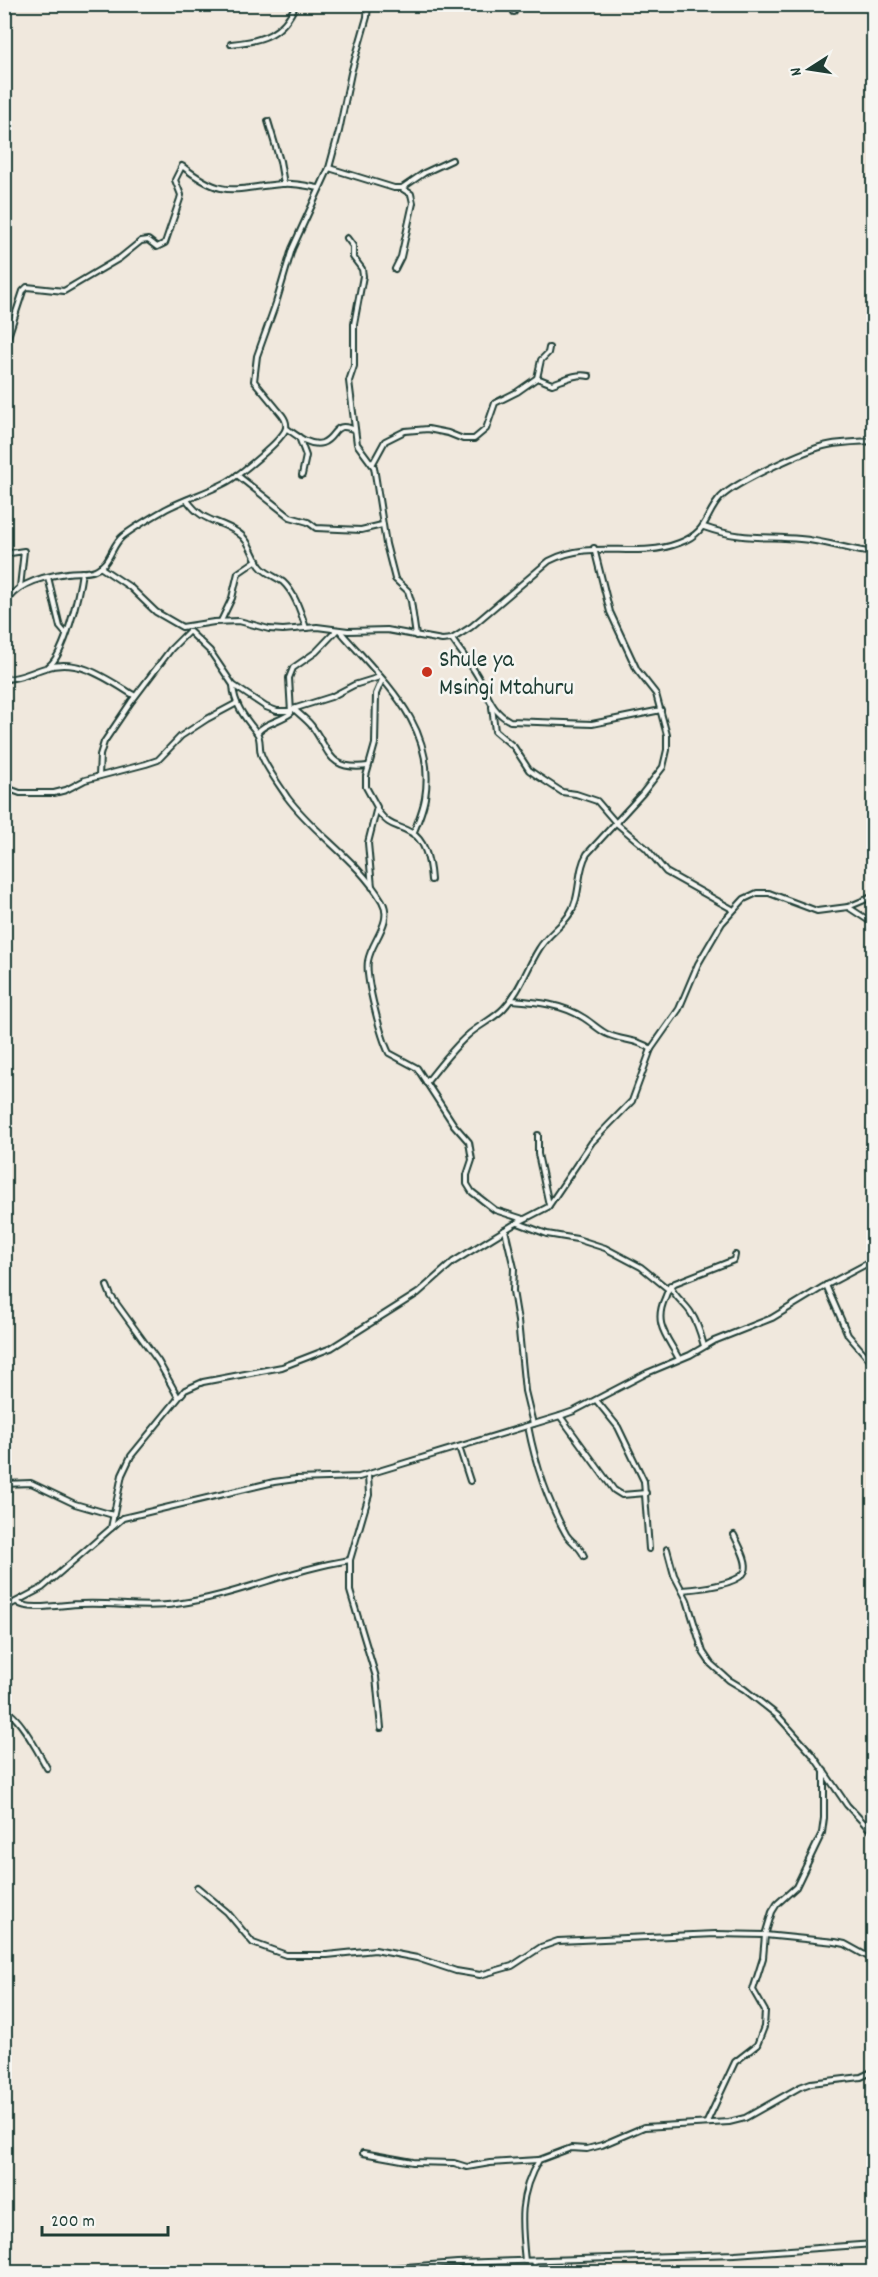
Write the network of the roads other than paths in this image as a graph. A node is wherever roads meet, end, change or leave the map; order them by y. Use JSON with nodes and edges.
{"nodes":[{"id":1,"x":296,"y":4,"type":"edge"},
{"id":2,"x":368,"y":4,"type":"edge"},
{"id":3,"x":514,"y":4,"type":"edge"},
{"id":4,"x":514,"y":12,"type":"dead end"},
{"id":5,"x":231,"y":44,"type":"dead end"},
{"id":6,"x":268,"y":121,"type":"dead end"},
{"id":7,"x":453,"y":160,"type":"dead end"},
{"id":8,"x":329,"y":168,"type":"junction"},
{"id":9,"x":284,"y":184,"type":"junction"},
{"id":10,"x":319,"y":188,"type":"junction"},
{"id":11,"x":402,"y":188,"type":"junction"},
{"id":12,"x":347,"y":238,"type":"dead end"},
{"id":13,"x":395,"y":269,"type":"dead end"},
{"id":14,"x":549,"y":348,"type":"dead end"},
{"id":15,"x":4,"y":349,"type":"edge"},
{"id":16,"x":589,"y":376,"type":"dead end"},
{"id":17,"x":537,"y":378,"type":"junction"},
{"id":18,"x":286,"y":428,"type":"junction"},
{"id":19,"x":355,"y":430,"type":"junction"},
{"id":20,"x":298,"y":437,"type":"junction"},
{"id":21,"x":873,"y":441,"type":"edge"},
{"id":22,"x":373,"y":463,"type":"junction"},
{"id":23,"x":237,"y":475,"type":"junction"},
{"id":24,"x":302,"y":476,"type":"dead end"},
{"id":25,"x":187,"y":500,"type":"junction"},
{"id":26,"x":382,"y":525,"type":"junction"},
{"id":27,"x":704,"y":527,"type":"junction"},
{"id":28,"x":594,"y":548,"type":"junction"},
{"id":29,"x":873,"y":553,"type":"edge"},
{"id":30,"x":4,"y":554,"type":"edge"},
{"id":31,"x":257,"y":560,"type":"junction"},
{"id":32,"x":100,"y":567,"type":"junction"},
{"id":33,"x":82,"y":572,"type":"junction"},
{"id":34,"x":48,"y":577,"type":"junction"},
{"id":35,"x":20,"y":588,"type":"junction"},
{"id":36,"x":4,"y":605,"type":"edge"},
{"id":37,"x":221,"y":621,"type":"junction"},
{"id":38,"x":184,"y":627,"type":"junction"},
{"id":39,"x":306,"y":628,"type":"junction"},
{"id":40,"x":338,"y":630,"type":"junction"},
{"id":41,"x":189,"y":631,"type":"junction"},
{"id":42,"x":66,"y":635,"type":"junction"},
{"id":43,"x":416,"y":636,"type":"junction"},
{"id":44,"x":452,"y":639,"type":"junction"},
{"id":45,"x":48,"y":667,"type":"junction"},
{"id":46,"x":4,"y":679,"type":"edge"},
{"id":47,"x":381,"y":679,"type":"junction"},
{"id":48,"x":233,"y":685,"type":"junction"},
{"id":49,"x":135,"y":696,"type":"junction"},
{"id":50,"x":237,"y":703,"type":"junction"},
{"id":51,"x":492,"y":707,"type":"junction"},
{"id":52,"x":292,"y":710,"type":"junction"},
{"id":53,"x":661,"y":710,"type":"junction"},
{"id":54,"x":257,"y":733,"type":"junction"},
{"id":55,"x":368,"y":766,"type":"junction"},
{"id":56,"x":99,"y":777,"type":"junction"},
{"id":57,"x":4,"y":787,"type":"edge"},
{"id":58,"x":377,"y":809,"type":"junction"},
{"id":59,"x":616,"y":823,"type":"junction"},
{"id":60,"x":413,"y":834,"type":"junction"},
{"id":61,"x":431,"y":880,"type":"dead end"},
{"id":62,"x":372,"y":888,"type":"junction"},
{"id":63,"x":873,"y":896,"type":"edge"},
{"id":64,"x":848,"y":907,"type":"junction"},
{"id":65,"x":732,"y":910,"type":"junction"},
{"id":66,"x":873,"y":924,"type":"edge"},
{"id":67,"x":511,"y":1000,"type":"junction"},
{"id":68,"x":651,"y":1048,"type":"junction"},
{"id":69,"x":426,"y":1083,"type":"junction"},
{"id":70,"x":538,"y":1135,"type":"dead end"},
{"id":71,"x":549,"y":1206,"type":"junction"},
{"id":72,"x":524,"y":1220,"type":"junction"},
{"id":73,"x":518,"y":1223,"type":"junction"},
{"id":74,"x":505,"y":1230,"type":"junction"},
{"id":75,"x":735,"y":1255,"type":"dead end"},
{"id":76,"x":873,"y":1260,"type":"edge"},
{"id":77,"x":826,"y":1285,"type":"junction"},
{"id":78,"x":107,"y":1286,"type":"dead end"},
{"id":79,"x":669,"y":1287,"type":"junction"},
{"id":80,"x":704,"y":1346,"type":"junction"},
{"id":81,"x":679,"y":1359,"type":"junction"},
{"id":82,"x":873,"y":1365,"type":"edge"},
{"id":83,"x":178,"y":1397,"type":"junction"},
{"id":84,"x":596,"y":1400,"type":"junction"},
{"id":85,"x":560,"y":1416,"type":"junction"},
{"id":86,"x":533,"y":1424,"type":"junction"},
{"id":87,"x":528,"y":1426,"type":"junction"},
{"id":88,"x":459,"y":1447,"type":"junction"},
{"id":89,"x":368,"y":1475,"type":"junction"},
{"id":90,"x":470,"y":1481,"type":"dead end"},
{"id":91,"x":4,"y":1484,"type":"edge"},
{"id":92,"x":646,"y":1492,"type":"junction"},
{"id":93,"x":113,"y":1515,"type":"junction"},
{"id":94,"x":111,"y":1528,"type":"junction"},
{"id":95,"x":734,"y":1535,"type":"dead end"},
{"id":96,"x":667,"y":1549,"type":"dead end"},
{"id":97,"x":649,"y":1550,"type":"dead end"},
{"id":98,"x":584,"y":1556,"type":"dead end"},
{"id":99,"x":350,"y":1560,"type":"junction"},
{"id":100,"x":681,"y":1590,"type":"junction"},
{"id":101,"x":17,"y":1602,"type":"junction"},
{"id":102,"x":4,"y":1608,"type":"edge"},
{"id":103,"x":4,"y":1710,"type":"edge"},
{"id":104,"x":381,"y":1728,"type":"dead end"},
{"id":105,"x":47,"y":1768,"type":"dead end"},
{"id":106,"x":824,"y":1771,"type":"junction"},
{"id":107,"x":873,"y":1834,"type":"edge"},
{"id":108,"x":197,"y":1887,"type":"dead end"},
{"id":109,"x":765,"y":1935,"type":"junction"},
{"id":110,"x":873,"y":1960,"type":"edge"},
{"id":111,"x":873,"y":2071,"type":"edge"},
{"id":112,"x":707,"y":2122,"type":"junction"},
{"id":113,"x":363,"y":2153,"type":"dead end"},
{"id":114,"x":539,"y":2160,"type":"junction"},
{"id":115,"x":873,"y":2244,"type":"edge"},
{"id":116,"x":533,"y":2260,"type":"junction"},
{"id":117,"x":525,"y":2261,"type":"junction"},
{"id":118,"x":342,"y":2272,"type":"edge"},
{"id":119,"x":536,"y":2272,"type":"edge"}],
"edges":[{"from":1,"to":5,"type":"street"},
{"from":2,"to":8,"type":"street"},
{"from":3,"to":4,"type":"street"},
{"from":6,"to":9,"type":"street"},
{"from":7,"to":11,"type":"street"},
{"from":8,"to":10,"type":"street"},
{"from":8,"to":11,"type":"street"},
{"from":9,"to":10,"type":"street"},
{"from":9,"to":15,"type":"street"},
{"from":10,"to":18,"type":"street"},
{"from":11,"to":13,"type":"street"},
{"from":12,"to":19,"type":"street"},
{"from":14,"to":17,"type":"street"},
{"from":16,"to":17,"type":"street"},
{"from":17,"to":22,"type":"street"},
{"from":18,"to":20,"type":"street"},
{"from":18,"to":23,"type":"street"},
{"from":19,"to":20,"type":"street"},
{"from":19,"to":22,"type":"street"},
{"from":20,"to":24,"type":"street"},
{"from":21,"to":27,"type":"street"},
{"from":22,"to":26,"type":"street"},
{"from":23,"to":25,"type":"street"},
{"from":23,"to":26,"type":"street"},
{"from":25,"to":31,"type":"street"},
{"from":25,"to":32,"type":"street"},
{"from":26,"to":43,"type":"street"},
{"from":27,"to":28,"type":"street"},
{"from":27,"to":29,"type":"street"},
{"from":28,"to":44,"type":"street"},
{"from":28,"to":53,"type":"street"},
{"from":30,"to":35,"type":"street"},
{"from":31,"to":37,"type":"street"},
{"from":31,"to":39,"type":"street"},
{"from":32,"to":33,"type":"street"},
{"from":32,"to":38,"type":"street"},
{"from":33,"to":34,"type":"street"},
{"from":33,"to":42,"type":"street"},
{"from":34,"to":35,"type":"street"},
{"from":34,"to":42,"type":"street"},
{"from":35,"to":36,"type":"street"},
{"from":37,"to":38,"type":"street"},
{"from":37,"to":39,"type":"street"},
{"from":38,"to":41,"type":"street"},
{"from":39,"to":40,"type":"street"},
{"from":40,"to":43,"type":"street"},
{"from":40,"to":47,"type":"street"},
{"from":40,"to":52,"type":"street"},
{"from":41,"to":48,"type":"street"},
{"from":41,"to":49,"type":"street"},
{"from":42,"to":45,"type":"street"},
{"from":43,"to":44,"type":"street"},
{"from":44,"to":51,"type":"street"},
{"from":45,"to":46,"type":"street"},
{"from":45,"to":49,"type":"street"},
{"from":47,"to":52,"type":"street"},
{"from":47,"to":55,"type":"street"},
{"from":47,"to":60,"type":"street"},
{"from":48,"to":50,"type":"street"},
{"from":48,"to":52,"type":"street"},
{"from":49,"to":56,"type":"street"},
{"from":50,"to":54,"type":"street"},
{"from":50,"to":56,"type":"street"},
{"from":51,"to":53,"type":"street"},
{"from":51,"to":59,"type":"street"},
{"from":52,"to":54,"type":"street"},
{"from":52,"to":55,"type":"street"},
{"from":53,"to":59,"type":"street"},
{"from":54,"to":62,"type":"street"},
{"from":55,"to":58,"type":"street"},
{"from":56,"to":57,"type":"street"},
{"from":58,"to":60,"type":"street"},
{"from":58,"to":62,"type":"street"},
{"from":59,"to":65,"type":"street"},
{"from":59,"to":67,"type":"street"},
{"from":60,"to":61,"type":"street"},
{"from":62,"to":69,"type":"street"},
{"from":63,"to":64,"type":"street"},
{"from":64,"to":65,"type":"street"},
{"from":64,"to":66,"type":"street"},
{"from":65,"to":68,"type":"street"},
{"from":67,"to":68,"type":"street"},
{"from":67,"to":69,"type":"street"},
{"from":68,"to":71,"type":"street"},
{"from":69,"to":72,"type":"street"},
{"from":70,"to":71,"type":"street"},
{"from":71,"to":72,"type":"street"},
{"from":72,"to":73,"type":"street"},
{"from":73,"to":74,"type":"street"},
{"from":73,"to":79,"type":"street"},
{"from":74,"to":83,"type":"street"},
{"from":74,"to":86,"type":"street"},
{"from":75,"to":79,"type":"street"},
{"from":76,"to":77,"type":"street"},
{"from":77,"to":80,"type":"street"},
{"from":77,"to":82,"type":"street"},
{"from":78,"to":83,"type":"street"},
{"from":79,"to":80,"type":"street"},
{"from":79,"to":81,"type":"street"},
{"from":80,"to":81,"type":"street"},
{"from":81,"to":84,"type":"street"},
{"from":83,"to":93,"type":"street"},
{"from":84,"to":85,"type":"street"},
{"from":84,"to":92,"type":"street"},
{"from":85,"to":86,"type":"street"},
{"from":85,"to":92,"type":"street"},
{"from":86,"to":87,"type":"street"},
{"from":87,"to":88,"type":"street"},
{"from":87,"to":98,"type":"street"},
{"from":88,"to":89,"type":"street"},
{"from":88,"to":90,"type":"street"},
{"from":89,"to":94,"type":"street"},
{"from":89,"to":99,"type":"street"},
{"from":91,"to":93,"type":"street"},
{"from":92,"to":97,"type":"street"},
{"from":93,"to":94,"type":"street"},
{"from":94,"to":101,"type":"street"},
{"from":95,"to":100,"type":"street"},
{"from":96,"to":100,"type":"street"},
{"from":99,"to":101,"type":"street"},
{"from":99,"to":104,"type":"street"},
{"from":100,"to":106,"type":"street"},
{"from":101,"to":102,"type":"street"},
{"from":103,"to":105,"type":"street"},
{"from":106,"to":107,"type":"street"},
{"from":106,"to":109,"type":"street"},
{"from":108,"to":109,"type":"street"},
{"from":109,"to":110,"type":"street"},
{"from":109,"to":112,"type":"street"},
{"from":111,"to":112,"type":"street"},
{"from":112,"to":114,"type":"street"},
{"from":113,"to":114,"type":"street"},
{"from":114,"to":117,"type":"street"},
{"from":115,"to":116,"type":"street"},
{"from":116,"to":117,"type":"street"},
{"from":116,"to":119,"type":"street"},
{"from":117,"to":118,"type":"street"}]}
